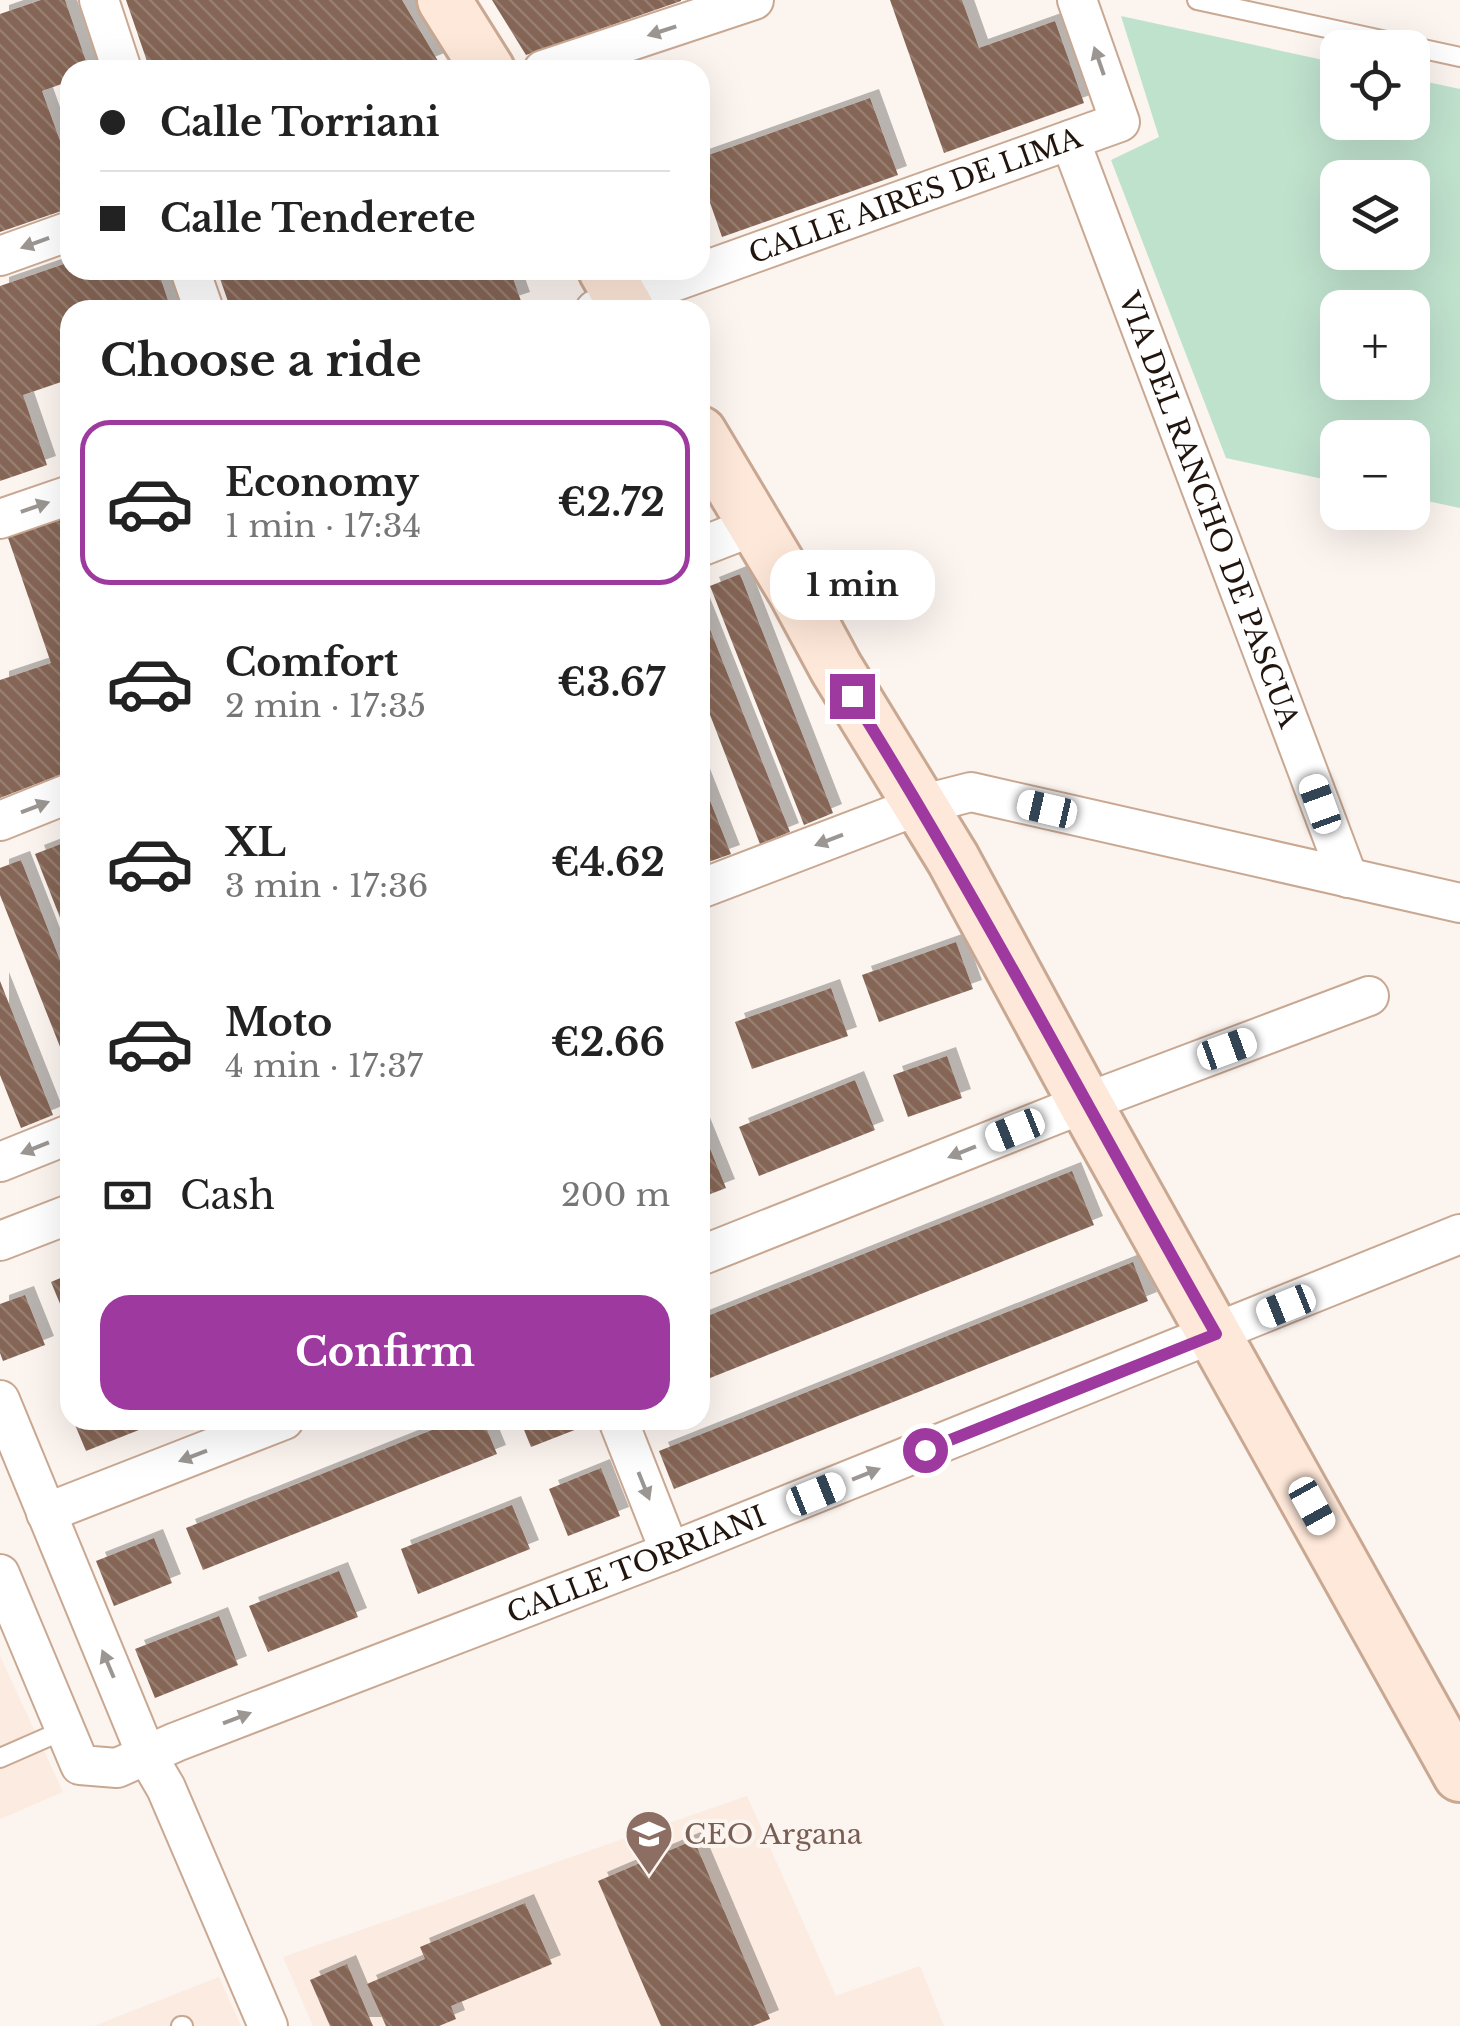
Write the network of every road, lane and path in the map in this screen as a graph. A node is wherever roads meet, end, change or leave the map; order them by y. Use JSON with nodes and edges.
{"nodes":[{"id":1,"x":99,"y":0,"type":"edge"},
{"id":2,"x":444,"y":0,"type":"edge"},
{"id":3,"x":754,"y":0,"type":"edge"},
{"id":4,"x":1078,"y":0,"type":"edge"},
{"id":5,"x":1197,"y":0,"type":"edge"},
{"id":6,"x":1460,"y":58,"type":"edge"},
{"id":7,"x":119,"y":60,"type":"edge"},
{"id":8,"x":482,"y":60,"type":"edge"},
{"id":9,"x":573,"y":60,"type":"edge"},
{"id":10,"x":1070,"y":140,"type":"junction"},
{"id":11,"x":60,"y":235,"type":"edge"},
{"id":12,"x":0,"y":256,"type":"edge"},
{"id":13,"x":710,"y":264,"type":"edge"},
{"id":14,"x":665,"y":280,"type":"edge"},
{"id":15,"x":613,"y":298,"type":"edge"},
{"id":16,"x":710,"y":450,"type":"edge"},
{"id":17,"x":60,"y":498,"type":"edge"},
{"id":18,"x":0,"y":519,"type":"edge"},
{"id":19,"x":754,"y":526,"type":"junction"},
{"id":20,"x":710,"y":543,"type":"edge"},
{"id":21,"x":60,"y":797,"type":"edge"},
{"id":22,"x":920,"y":805,"type":"junction"},
{"id":23,"x":0,"y":820,"type":"edge"},
{"id":24,"x":1348,"y":878,"type":"junction"},
{"id":25,"x":710,"y":885,"type":"edge"},
{"id":26,"x":1460,"y":903,"type":"edge"},
{"id":27,"x":1369,"y":996,"type":"dead end"},
{"id":28,"x":1085,"y":1103,"type":"junction"},
{"id":29,"x":60,"y":1138,"type":"edge"},
{"id":30,"x":0,"y":1162,"type":"edge"},
{"id":31,"x":60,"y":1218,"type":"edge"},
{"id":32,"x":1460,"y":1234,"type":"edge"},
{"id":33,"x":0,"y":1241,"type":"edge"},
{"id":34,"x":710,"y":1252,"type":"edge"},
{"id":35,"x":1216,"y":1334,"type":"junction"},
{"id":36,"x":0,"y":1400,"type":"edge"},
{"id":37,"x":259,"y":1430,"type":"edge"},
{"id":38,"x":622,"y":1430,"type":"edge"},
{"id":39,"x":46,"y":1514,"type":"junction"},
{"id":40,"x":670,"y":1552,"type":"junction"},
{"id":41,"x":0,"y":1574,"type":"edge"},
{"id":42,"x":64,"y":1730,"type":"junction"},
{"id":43,"x":146,"y":1754,"type":"junction"},
{"id":44,"x":0,"y":1758,"type":"edge"},
{"id":45,"x":1460,"y":1775,"type":"edge"},
{"id":46,"x":268,"y":2026,"type":"edge"}],
"edges":[{"from":1,"to":7,"type":"street"},
{"from":2,"to":8,"type":"street"},
{"from":3,"to":9,"type":"street","one_way":true},
{"from":10,"to":4,"type":"street","name":"CALLE AIRES DE LIMA","one_way":true},
{"from":5,"to":6,"type":"lane"},
{"from":10,"to":13,"type":"street","name":"CALLE AIRES DE LIMA"},
{"from":10,"to":24,"type":"street","name":"VIA DEL RANCHO DE PASCUA"},
{"from":11,"to":12,"type":"street","one_way":true},
{"from":14,"to":15,"type":"street","name":"CALLE AIRES DE LIMA"},
{"from":16,"to":19,"type":"street"},
{"from":18,"to":17,"type":"street","one_way":true},
{"from":19,"to":20,"type":"street"},
{"from":19,"to":22,"type":"street"},
{"from":23,"to":21,"type":"street","one_way":true},
{"from":22,"to":24,"type":"street"},
{"from":22,"to":25,"type":"street","one_way":true},
{"from":22,"to":28,"type":"street"},
{"from":24,"to":26,"type":"street"},
{"from":27,"to":28,"type":"street"},
{"from":28,"to":34,"type":"street","one_way":true},
{"from":28,"to":35,"type":"street"},
{"from":29,"to":30,"type":"street","one_way":true},
{"from":31,"to":33,"type":"street"},
{"from":32,"to":35,"type":"street","name":"CALLE TORRIANI"},
{"from":40,"to":35,"type":"street","name":"CALLE TORRIANI","one_way":true},
{"from":35,"to":45,"type":"street"},
{"from":36,"to":39,"type":"street"},
{"from":37,"to":39,"type":"street","one_way":true},
{"from":38,"to":40,"type":"street","one_way":true},
{"from":43,"to":39,"type":"street","one_way":true},
{"from":43,"to":40,"type":"street","name":"CALLE TORRIANI","one_way":true},
{"from":41,"to":42,"type":"street"},
{"from":42,"to":43,"type":"street","name":"CALLE TORRIANI"},
{"from":42,"to":44,"type":"lane"},
{"from":43,"to":46,"type":"street"}]}
